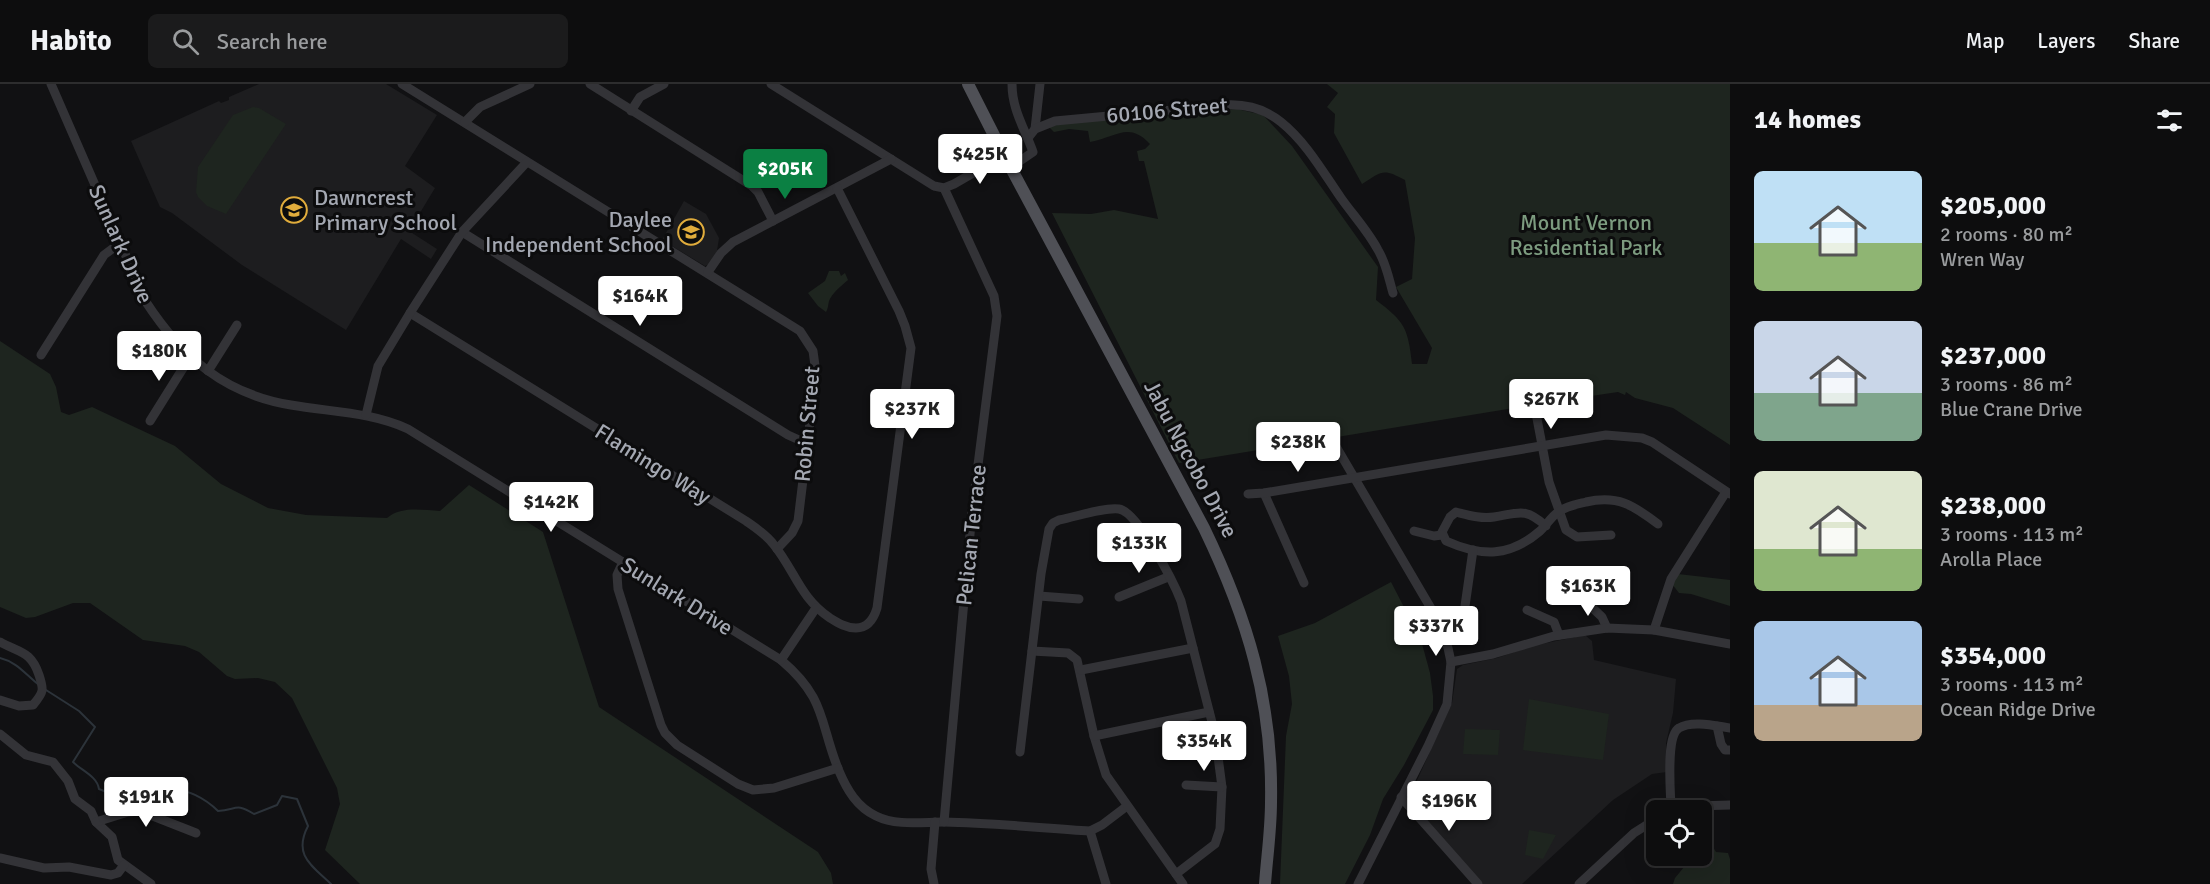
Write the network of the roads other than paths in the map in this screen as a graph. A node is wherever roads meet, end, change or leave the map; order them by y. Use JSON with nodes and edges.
{"nodes":[{"id":1,"x":51,"y":84,"type":"edge"},
{"id":2,"x":402,"y":84,"type":"edge"},
{"id":3,"x":530,"y":84,"type":"edge"},
{"id":4,"x":590,"y":84,"type":"edge"},
{"id":5,"x":664,"y":84,"type":"edge"},
{"id":6,"x":771,"y":84,"type":"edge"},
{"id":7,"x":968,"y":84,"type":"edge"},
{"id":8,"x":1012,"y":84,"type":"edge"},
{"id":9,"x":1040,"y":84,"type":"edge"},
{"id":10,"x":631,"y":111,"type":"junction"},
{"id":11,"x":465,"y":122,"type":"junction"},
{"id":12,"x":1035,"y":129,"type":"junction"},
{"id":13,"x":1028,"y":138,"type":"junction"},
{"id":14,"x":891,"y":159,"type":"junction"},
{"id":15,"x":1007,"y":161,"type":"junction"},
{"id":16,"x":527,"y":162,"type":"junction"},
{"id":17,"x":837,"y":188,"type":"junction"},
{"id":18,"x":944,"y":188,"type":"junction"},
{"id":19,"x":773,"y":221,"type":"junction"},
{"id":20,"x":462,"y":232,"type":"junction"},
{"id":21,"x":120,"y":243,"type":"junction"},
{"id":22,"x":708,"y":273,"type":"junction"},
{"id":23,"x":1393,"y":293,"type":"dead end"},
{"id":24,"x":410,"y":313,"type":"junction"},
{"id":25,"x":237,"y":325,"type":"dead end"},
{"id":26,"x":41,"y":355,"type":"dead end"},
{"id":27,"x":190,"y":357,"type":"junction"},
{"id":28,"x":208,"y":371,"type":"junction"},
{"id":29,"x":1535,"y":408,"type":"dead end"},
{"id":30,"x":366,"y":415,"type":"junction"},
{"id":31,"x":150,"y":421,"type":"dead end"},
{"id":32,"x":1331,"y":438,"type":"dead end"},
{"id":33,"x":807,"y":444,"type":"junction"},
{"id":34,"x":1541,"y":445,"type":"junction"},
{"id":35,"x":1352,"y":477,"type":"junction"},
{"id":36,"x":1264,"y":493,"type":"junction"},
{"id":37,"x":1728,"y":493,"type":"edge"},
{"id":38,"x":1248,"y":494,"type":"dead end"},
{"id":39,"x":1558,"y":511,"type":"junction"},
{"id":40,"x":1658,"y":524,"type":"dead end"},
{"id":41,"x":1546,"y":526,"type":"junction"},
{"id":42,"x":1414,"y":531,"type":"dead end"},
{"id":43,"x":1442,"y":535,"type":"junction"},
{"id":44,"x":1611,"y":535,"type":"dead end"},
{"id":45,"x":777,"y":549,"type":"junction"},
{"id":46,"x":1473,"y":550,"type":"junction"},
{"id":47,"x":623,"y":562,"type":"junction"},
{"id":48,"x":1168,"y":577,"type":"junction"},
{"id":49,"x":1304,"y":583,"type":"dead end"},
{"id":50,"x":1039,"y":596,"type":"junction"},
{"id":51,"x":1119,"y":597,"type":"dead end"},
{"id":52,"x":1079,"y":599,"type":"dead end"},
{"id":53,"x":1584,"y":600,"type":"dead end"},
{"id":54,"x":1465,"y":606,"type":"dead end"},
{"id":55,"x":816,"y":608,"type":"junction"},
{"id":56,"x":1527,"y":610,"type":"dead end"},
{"id":57,"x":1607,"y":628,"type":"junction"},
{"id":58,"x":1654,"y":630,"type":"junction"},
{"id":59,"x":1559,"y":636,"type":"junction"},
{"id":60,"x":0,"y":642,"type":"edge"},
{"id":61,"x":1730,"y":644,"type":"edge"},
{"id":62,"x":1192,"y":648,"type":"junction"},
{"id":63,"x":1032,"y":651,"type":"junction"},
{"id":64,"x":781,"y":660,"type":"junction"},
{"id":65,"x":1450,"y":662,"type":"junction"},
{"id":66,"x":1081,"y":670,"type":"junction"},
{"id":67,"x":0,"y":700,"type":"edge"},
{"id":68,"x":1209,"y":712,"type":"junction"},
{"id":69,"x":0,"y":724,"type":"edge"},
{"id":70,"x":1717,"y":726,"type":"junction"},
{"id":71,"x":1730,"y":728,"type":"edge"},
{"id":72,"x":1,"y":734,"type":"edge"},
{"id":73,"x":1094,"y":736,"type":"junction"},
{"id":74,"x":1730,"y":750,"type":"edge"},
{"id":75,"x":1020,"y":752,"type":"dead end"},
{"id":76,"x":838,"y":768,"type":"junction"},
{"id":77,"x":1186,"y":785,"type":"dead end"},
{"id":78,"x":1222,"y":787,"type":"junction"},
{"id":79,"x":1401,"y":797,"type":"junction"},
{"id":80,"x":1673,"y":800,"type":"edge"},
{"id":81,"x":1730,"y":805,"type":"edge"},
{"id":82,"x":1127,"y":806,"type":"junction"},
{"id":83,"x":1712,"y":806,"type":"edge"},
{"id":84,"x":96,"y":822,"type":"junction"},
{"id":85,"x":940,"y":822,"type":"junction"},
{"id":86,"x":1646,"y":825,"type":"edge"},
{"id":87,"x":1090,"y":831,"type":"junction"},
{"id":88,"x":196,"y":833,"type":"dead end"},
{"id":89,"x":0,"y":858,"type":"edge"},
{"id":90,"x":124,"y":865,"type":"junction"},
{"id":91,"x":1176,"y":874,"type":"junction"},
{"id":92,"x":151,"y":884,"type":"edge"},
{"id":93,"x":934,"y":884,"type":"edge"},
{"id":94,"x":1106,"y":884,"type":"edge"},
{"id":95,"x":1183,"y":884,"type":"edge"},
{"id":96,"x":1265,"y":884,"type":"edge"},
{"id":97,"x":1358,"y":884,"type":"edge"},
{"id":98,"x":1478,"y":884,"type":"edge"},
{"id":99,"x":1579,"y":884,"type":"edge"}],
"edges":[{"from":1,"to":21,"type":"street","name":"Sunlark Drive"},
{"from":2,"to":11,"type":"street","name":"Robin Street"},
{"from":3,"to":11,"type":"street"},
{"from":4,"to":10,"type":"street"},
{"from":5,"to":10,"type":"street"},
{"from":6,"to":14,"type":"street"},
{"from":7,"to":15,"type":"main road","name":"Jabu Ngcobo Drive"},
{"from":8,"to":13,"type":"street"},
{"from":9,"to":12,"type":"street"},
{"from":10,"to":19,"type":"street"},
{"from":11,"to":16,"type":"street","name":"Robin Street"},
{"from":12,"to":13,"type":"street"},
{"from":12,"to":23,"type":"street","name":"60106 Street"},
{"from":13,"to":15,"type":"street"},
{"from":14,"to":17,"type":"street"},
{"from":14,"to":18,"type":"street"},
{"from":15,"to":18,"type":"street"},
{"from":15,"to":96,"type":"main road","name":"Jabu Ngcobo Drive"},
{"from":16,"to":20,"type":"street"},
{"from":16,"to":22,"type":"street","name":"Robin Street"},
{"from":17,"to":19,"type":"street"},
{"from":17,"to":55,"type":"street"},
{"from":18,"to":85,"type":"street","name":"Pelican Terrace"},
{"from":19,"to":22,"type":"street"},
{"from":20,"to":24,"type":"street"},
{"from":20,"to":33,"type":"street"},
{"from":21,"to":26,"type":"street"},
{"from":21,"to":27,"type":"street","name":"Sunlark Drive"},
{"from":22,"to":33,"type":"street","name":"Robin Street"},
{"from":24,"to":30,"type":"street"},
{"from":24,"to":45,"type":"street","name":"Flamingo Way"},
{"from":25,"to":28,"type":"street"},
{"from":27,"to":28,"type":"street","name":"Sunlark Drive"},
{"from":27,"to":31,"type":"street"},
{"from":28,"to":30,"type":"street","name":"Sunlark Drive"},
{"from":29,"to":34,"type":"street"},
{"from":30,"to":47,"type":"street","name":"Sunlark Drive"},
{"from":32,"to":35,"type":"street"},
{"from":33,"to":45,"type":"street","name":"Robin Street"},
{"from":34,"to":35,"type":"street"},
{"from":34,"to":37,"type":"street"},
{"from":34,"to":39,"type":"street"},
{"from":35,"to":36,"type":"street"},
{"from":35,"to":65,"type":"street"},
{"from":36,"to":38,"type":"street"},
{"from":36,"to":49,"type":"street"},
{"from":37,"to":58,"type":"street"},
{"from":39,"to":40,"type":"street"},
{"from":39,"to":41,"type":"street"},
{"from":39,"to":44,"type":"street"},
{"from":41,"to":43,"type":"street"},
{"from":41,"to":46,"type":"street"},
{"from":42,"to":43,"type":"street"},
{"from":43,"to":46,"type":"street"},
{"from":45,"to":55,"type":"street","name":"Flamingo Way"},
{"from":46,"to":54,"type":"street"},
{"from":47,"to":64,"type":"street","name":"Sunlark Drive"},
{"from":47,"to":76,"type":"street"},
{"from":48,"to":50,"type":"street"},
{"from":48,"to":51,"type":"street"},
{"from":48,"to":62,"type":"street"},
{"from":50,"to":52,"type":"street"},
{"from":50,"to":63,"type":"street"},
{"from":53,"to":57,"type":"street"},
{"from":55,"to":64,"type":"street"},
{"from":56,"to":59,"type":"street"},
{"from":57,"to":58,"type":"street"},
{"from":57,"to":59,"type":"street"},
{"from":58,"to":61,"type":"street"},
{"from":59,"to":65,"type":"street"},
{"from":60,"to":67,"type":"street"},
{"from":62,"to":66,"type":"street"},
{"from":62,"to":68,"type":"street"},
{"from":63,"to":66,"type":"street"},
{"from":63,"to":75,"type":"street"},
{"from":64,"to":76,"type":"street","name":"Sunlark Drive"},
{"from":65,"to":79,"type":"street"},
{"from":66,"to":73,"type":"street"},
{"from":68,"to":73,"type":"street"},
{"from":68,"to":78,"type":"street"},
{"from":69,"to":72,"type":"street"},
{"from":70,"to":71,"type":"street"},
{"from":70,"to":74,"type":"street"},
{"from":70,"to":80,"type":"street"},
{"from":72,"to":84,"type":"street"},
{"from":73,"to":82,"type":"street"},
{"from":76,"to":85,"type":"street","name":"Sunlark Drive"},
{"from":77,"to":78,"type":"street"},
{"from":78,"to":91,"type":"street"},
{"from":79,"to":97,"type":"street"},
{"from":79,"to":98,"type":"street"},
{"from":81,"to":83,"type":"street"},
{"from":82,"to":87,"type":"street"},
{"from":82,"to":91,"type":"street"},
{"from":84,"to":88,"type":"street"},
{"from":84,"to":90,"type":"street"},
{"from":85,"to":87,"type":"street","name":"Sunlark Drive"},
{"from":85,"to":93,"type":"street","name":"Pelican Terrace"},
{"from":86,"to":99,"type":"street"},
{"from":87,"to":94,"type":"street"},
{"from":89,"to":90,"type":"street"},
{"from":90,"to":92,"type":"street"},
{"from":91,"to":95,"type":"street"}]}
